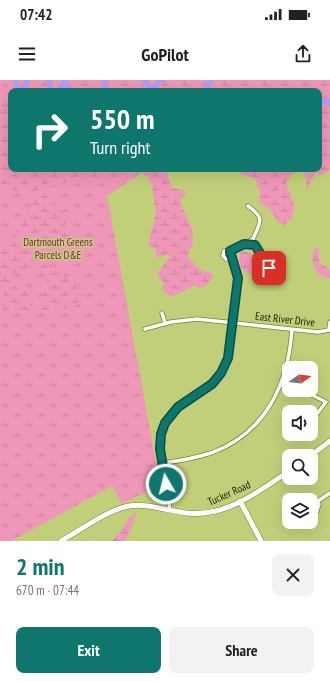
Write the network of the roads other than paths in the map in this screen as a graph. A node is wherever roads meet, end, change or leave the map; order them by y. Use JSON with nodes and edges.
{"nodes":[{"id":1,"x":248,"y":206,"type":"dead end"},
{"id":2,"x":253,"y":238,"type":"junction"},
{"id":3,"x":244,"y":244,"type":"junction"},
{"id":4,"x":255,"y":245,"type":"junction"},
{"id":5,"x":230,"y":251,"type":"junction"},
{"id":6,"x":232,"y":259,"type":"junction"},
{"id":7,"x":269,"y":268,"type":"dead end"},
{"id":8,"x":162,"y":312,"type":"dead end"},
{"id":9,"x":330,"y":322,"type":"edge"},
{"id":10,"x":165,"y":323,"type":"junction"},
{"id":11,"x":234,"y":323,"type":"junction"},
{"id":12,"x":145,"y":329,"type":"dead end"},
{"id":13,"x":292,"y":330,"type":"junction"},
{"id":14,"x":329,"y":330,"type":"edge"},
{"id":15,"x":281,"y":385,"type":"joint"},
{"id":16,"x":318,"y":396,"type":"edge"},
{"id":17,"x":328,"y":400,"type":"edge"},
{"id":18,"x":318,"y":412,"type":"edge"},
{"id":19,"x":330,"y":441,"type":"edge"},
{"id":20,"x":318,"y":450,"type":"edge"},
{"id":21,"x":162,"y":463,"type":"junction"},
{"id":22,"x":282,"y":475,"type":"edge"},
{"id":23,"x":330,"y":493,"type":"edge"},
{"id":24,"x":240,"y":501,"type":"junction"},
{"id":25,"x":318,"y":501,"type":"joint"},
{"id":26,"x":170,"y":510,"type":"junction"},
{"id":27,"x":318,"y":510,"type":"edge"},
{"id":28,"x":61,"y":541,"type":"edge"},
{"id":29,"x":261,"y":541,"type":"edge"}],
"edges":[{"from":1,"to":2,"type":"street"},
{"from":2,"to":3,"type":"street"},
{"from":2,"to":4,"type":"street"},
{"from":3,"to":4,"type":"street"},
{"from":3,"to":5,"type":"street"},
{"from":4,"to":7,"type":"street"},
{"from":5,"to":6,"type":"street"},
{"from":5,"to":6,"type":"street"},
{"from":6,"to":11,"type":"street"},
{"from":8,"to":10,"type":"street"},
{"from":9,"to":14,"type":"street","name":"East River Drive"},
{"from":10,"to":11,"type":"street","name":"East River Drive"},
{"from":10,"to":12,"type":"street","name":"East River Drive"},
{"from":11,"to":13,"type":"street","name":"East River Drive"},
{"from":11,"to":21,"type":"street"},
{"from":13,"to":14,"type":"street","name":"East River Drive"},
{"from":13,"to":15,"type":"street"},
{"from":15,"to":21,"type":"street"},
{"from":16,"to":17,"type":"street"},
{"from":17,"to":18,"type":"street"},
{"from":19,"to":20,"type":"main road"},
{"from":21,"to":26,"type":"street"},
{"from":22,"to":24,"type":"main road","name":"Tucker Road"},
{"from":23,"to":25,"type":"street"},
{"from":24,"to":26,"type":"main road","name":"Tucker Road"},
{"from":24,"to":29,"type":"main road"},
{"from":25,"to":27,"type":"street"},
{"from":26,"to":28,"type":"main road","name":"Tucker Road"}]}
